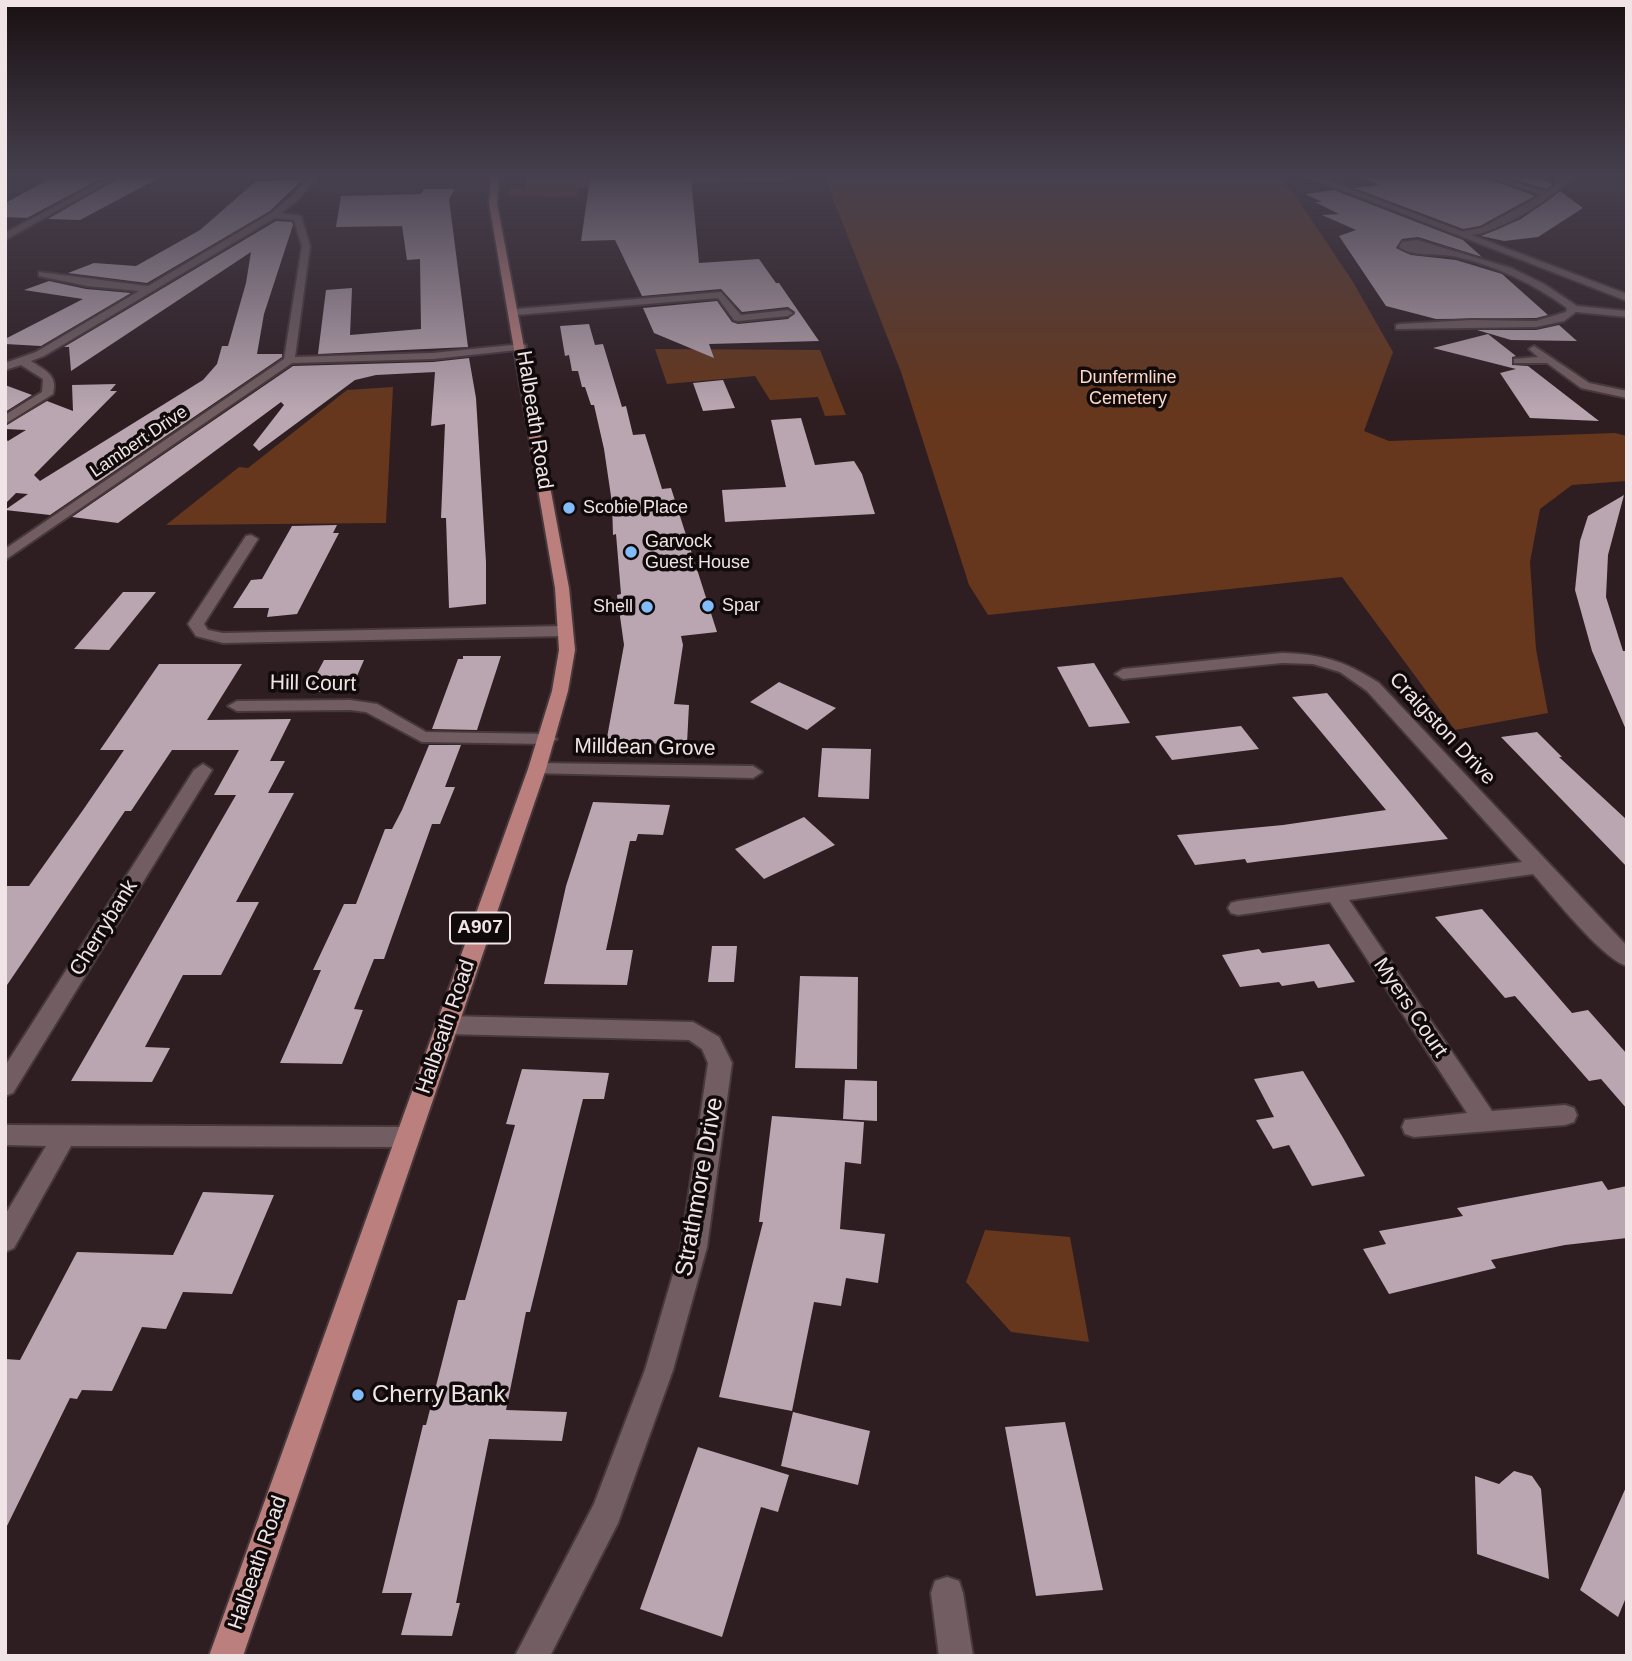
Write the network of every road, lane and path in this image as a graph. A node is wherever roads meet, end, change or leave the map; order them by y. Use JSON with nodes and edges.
{"nodes":[{"id":1,"x":207,"y":256,"type":"edge"},
{"id":2,"x":305,"y":256,"type":"edge"},
{"id":3,"x":504,"y":256,"type":"edge"},
{"id":4,"x":1462,"y":256,"type":"edge"},
{"id":5,"x":1518,"y":256,"type":"edge"},
{"id":6,"x":42,"y":274,"type":"dead end"},
{"id":7,"x":151,"y":289,"type":"junction"},
{"id":8,"x":1627,"y":298,"type":"edge"},
{"id":9,"x":1572,"y":309,"type":"junction"},
{"id":10,"x":516,"y":312,"type":"junction"},
{"id":11,"x":788,"y":313,"type":"dead end"},
{"id":12,"x":1627,"y":314,"type":"edge"},
{"id":13,"x":1392,"y":316,"type":"dead end"},
{"id":14,"x":1400,"y":327,"type":"junction"},
{"id":15,"x":1412,"y":342,"type":"dead end"},
{"id":16,"x":522,"y":347,"type":"junction"},
{"id":17,"x":1534,"y":349,"type":"dead end"},
{"id":18,"x":289,"y":359,"type":"junction"},
{"id":19,"x":1549,"y":360,"type":"junction"},
{"id":20,"x":23,"y":361,"type":"junction"},
{"id":21,"x":1518,"y":361,"type":"dead end"},
{"id":22,"x":5,"y":367,"type":"edge"},
{"id":23,"x":1627,"y":395,"type":"edge"},
{"id":24,"x":5,"y":419,"type":"edge"},
{"id":25,"x":251,"y":539,"type":"dead end"},
{"id":26,"x":6,"y":554,"type":"edge"},
{"id":27,"x":565,"y":631,"type":"junction"},
{"id":28,"x":1123,"y":674,"type":"dead end"},
{"id":29,"x":237,"y":706,"type":"dead end"},
{"id":30,"x":548,"y":739,"type":"junction"},
{"id":31,"x":537,"y":769,"type":"junction"},
{"id":32,"x":204,"y":770,"type":"dead end"},
{"id":33,"x":753,"y":772,"type":"dead end"},
{"id":34,"x":1540,"y":866,"type":"junction"},
{"id":35,"x":1336,"y":896,"type":"junction"},
{"id":36,"x":1238,"y":908,"type":"dead end"},
{"id":37,"x":1627,"y":958,"type":"edge"},
{"id":38,"x":446,"y":1025,"type":"junction"},
{"id":39,"x":5,"y":1086,"type":"edge"},
{"id":40,"x":1565,"y":1115,"type":"dead end"},
{"id":41,"x":1485,"y":1119,"type":"junction"},
{"id":42,"x":1414,"y":1127,"type":"dead end"},
{"id":43,"x":5,"y":1135,"type":"edge"},
{"id":44,"x":64,"y":1136,"type":"junction"},
{"id":45,"x":408,"y":1137,"type":"junction"},
{"id":46,"x":5,"y":1240,"type":"edge"},
{"id":47,"x":947,"y":1593,"type":"dead end"},
{"id":48,"x":226,"y":1656,"type":"edge"},
{"id":49,"x":532,"y":1656,"type":"edge"},
{"id":50,"x":956,"y":1656,"type":"edge"}],
"edges":[{"from":1,"to":7,"type":"street"},
{"from":2,"to":18,"type":"street"},
{"from":3,"to":10,"type":"main road","name":"Halbeath Road","number":"A907"},
{"from":4,"to":9,"type":"street"},
{"from":5,"to":8,"type":"street"},
{"from":6,"to":7,"type":"street"},
{"from":7,"to":20,"type":"street"},
{"from":9,"to":12,"type":"street"},
{"from":9,"to":14,"type":"street"},
{"from":10,"to":11,"type":"street"},
{"from":10,"to":16,"type":"main road","name":"Halbeath Road","number":"A907"},
{"from":13,"to":14,"type":"street"},
{"from":14,"to":15,"type":"street"},
{"from":16,"to":18,"type":"street"},
{"from":16,"to":27,"type":"main road","name":"Halbeath Road","number":"A907"},
{"from":17,"to":19,"type":"street"},
{"from":18,"to":26,"type":"street","name":"Lambert Drive"},
{"from":19,"to":21,"type":"street"},
{"from":19,"to":23,"type":"street"},
{"from":20,"to":22,"type":"street"},
{"from":20,"to":24,"type":"street"},
{"from":25,"to":27,"type":"street"},
{"from":27,"to":30,"type":"main road","name":"Halbeath Road","number":"A907"},
{"from":28,"to":34,"type":"street","name":"Craigston Drive"},
{"from":29,"to":30,"type":"street","name":"Hill Court"},
{"from":30,"to":31,"type":"main road","name":"Halbeath Road","number":"A907"},
{"from":31,"to":33,"type":"street","name":"Milldean Grove"},
{"from":31,"to":38,"type":"main road","name":"Halbeath Road","number":"A907"},
{"from":32,"to":39,"type":"street","name":"Cherrybank"},
{"from":34,"to":35,"type":"street"},
{"from":34,"to":37,"type":"street","name":"Craigston Drive"},
{"from":35,"to":36,"type":"street"},
{"from":35,"to":41,"type":"street","name":"Myers Court"},
{"from":38,"to":45,"type":"main road","name":"Halbeath Road","number":"A907"},
{"from":38,"to":49,"type":"street","name":"Strathmore Drive"},
{"from":40,"to":41,"type":"street"},
{"from":41,"to":42,"type":"street"},
{"from":43,"to":44,"type":"street"},
{"from":44,"to":45,"type":"street"},
{"from":44,"to":46,"type":"street"},
{"from":45,"to":48,"type":"main road","name":"Halbeath Road","number":"A907"},
{"from":47,"to":50,"type":"street"}]}
